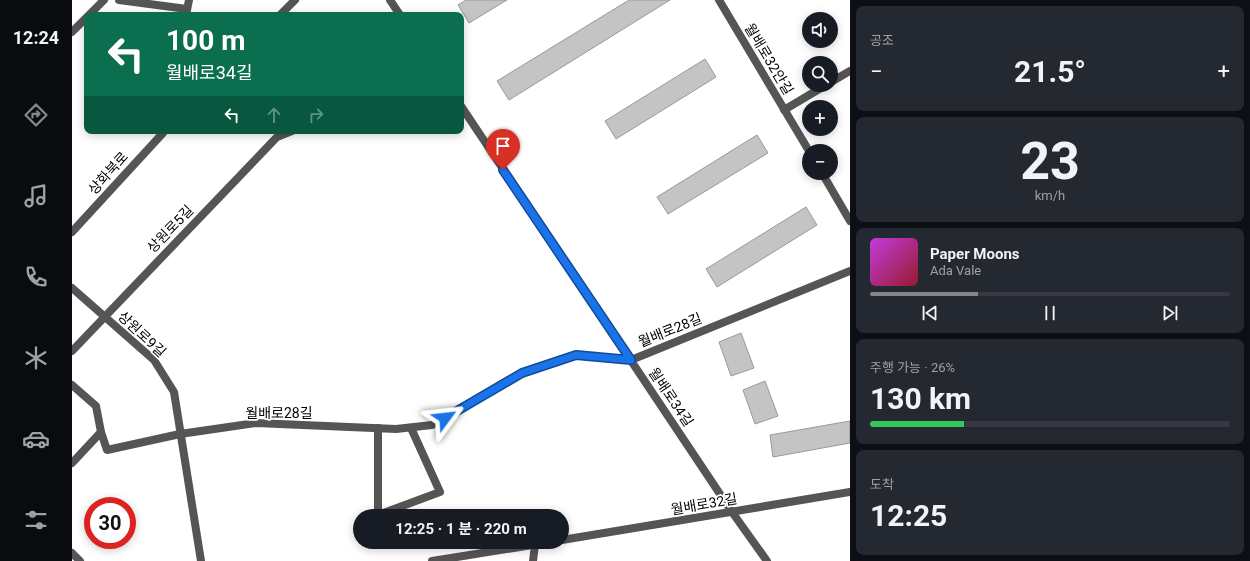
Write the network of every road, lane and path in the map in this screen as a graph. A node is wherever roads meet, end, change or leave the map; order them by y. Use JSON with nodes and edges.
{"nodes":[{"id":1,"x":104,"y":0,"type":"edge"},
{"id":2,"x":118,"y":0,"type":"edge"},
{"id":3,"x":189,"y":0,"type":"edge"},
{"id":4,"x":295,"y":0,"type":"edge"},
{"id":5,"x":390,"y":0,"type":"edge"},
{"id":6,"x":720,"y":0,"type":"edge"},
{"id":7,"x":92,"y":12,"type":"edge"},
{"id":8,"x":186,"y":12,"type":"edge"},
{"id":9,"x":283,"y":12,"type":"edge"},
{"id":10,"x":398,"y":12,"type":"edge"},
{"id":11,"x":84,"y":20,"type":"edge"},
{"id":12,"x":72,"y":32,"type":"edge"},
{"id":13,"x":850,"y":71,"type":"edge"},
{"id":14,"x":838,"y":78,"type":"edge"},
{"id":15,"x":814,"y":92,"type":"edge"},
{"id":16,"x":464,"y":110,"type":"edge"},
{"id":17,"x":784,"y":110,"type":"junction"},
{"id":18,"x":161,"y":134,"type":"edge"},
{"id":19,"x":284,"y":134,"type":"edge"},
{"id":20,"x":805,"y":144,"type":"edge"},
{"id":21,"x":826,"y":180,"type":"edge"},
{"id":22,"x":850,"y":221,"type":"edge"},
{"id":23,"x":72,"y":232,"type":"edge"},
{"id":24,"x":850,"y":271,"type":"edge"},
{"id":25,"x":72,"y":288,"type":"edge"},
{"id":26,"x":104,"y":316,"type":"junction"},
{"id":27,"x":72,"y":351,"type":"edge"},
{"id":28,"x":631,"y":360,"type":"junction"},
{"id":29,"x":72,"y":385,"type":"edge"},
{"id":30,"x":378,"y":428,"type":"junction"},
{"id":31,"x":411,"y":428,"type":"junction"},
{"id":32,"x":101,"y":432,"type":"junction"},
{"id":33,"x":180,"y":434,"type":"junction"},
{"id":34,"x":72,"y":463,"type":"edge"},
{"id":35,"x":850,"y":492,"type":"edge"},
{"id":36,"x":732,"y":512,"type":"junction"},
{"id":37,"x":569,"y":539,"type":"edge"},
{"id":38,"x":509,"y":549,"type":"edge"},
{"id":39,"x":534,"y":549,"type":"edge"},
{"id":40,"x":72,"y":553,"type":"edge"},
{"id":41,"x":80,"y":561,"type":"edge"},
{"id":42,"x":201,"y":561,"type":"edge"},
{"id":43,"x":432,"y":561,"type":"edge"},
{"id":44,"x":533,"y":561,"type":"edge"},
{"id":45,"x":768,"y":561,"type":"edge"}],
"edges":[{"from":1,"to":7,"type":"street"},
{"from":2,"to":8,"type":"street"},
{"from":3,"to":8,"type":"street"},
{"from":4,"to":9,"type":"street"},
{"from":5,"to":10,"type":"street"},
{"from":6,"to":17,"type":"street","name":"월배로32안길"},
{"from":11,"to":12,"type":"street"},
{"from":13,"to":14,"type":"street"},
{"from":15,"to":17,"type":"street"},
{"from":16,"to":28,"type":"street","name":"월배로34길"},
{"from":17,"to":20,"type":"street","name":"월배로32안길"},
{"from":18,"to":23,"type":"street","name":"상화북로"},
{"from":19,"to":26,"type":"street","name":"상원로5길"},
{"from":21,"to":22,"type":"street"},
{"from":24,"to":28,"type":"street","name":"월배로28길"},
{"from":25,"to":26,"type":"street","name":"상원로9길"},
{"from":26,"to":27,"type":"street","name":"상원로5길"},
{"from":26,"to":33,"type":"street","name":"상원로9길"},
{"from":28,"to":31,"type":"street","name":"월배로28길"},
{"from":28,"to":36,"type":"street","name":"월배로34길"},
{"from":29,"to":32,"type":"street"},
{"from":30,"to":31,"type":"street","name":"월배로28길"},
{"from":30,"to":31,"type":"street"},
{"from":30,"to":33,"type":"street","name":"월배로28길"},
{"from":32,"to":33,"type":"street"},
{"from":32,"to":34,"type":"street"},
{"from":33,"to":42,"type":"street","name":"상원로9길"},
{"from":35,"to":36,"type":"street","name":"월배로32길"},
{"from":36,"to":37,"type":"street","name":"월배로32길"},
{"from":36,"to":45,"type":"street","name":"월배로34길"},
{"from":38,"to":43,"type":"street"},
{"from":39,"to":44,"type":"street"},
{"from":40,"to":41,"type":"street"}]}
